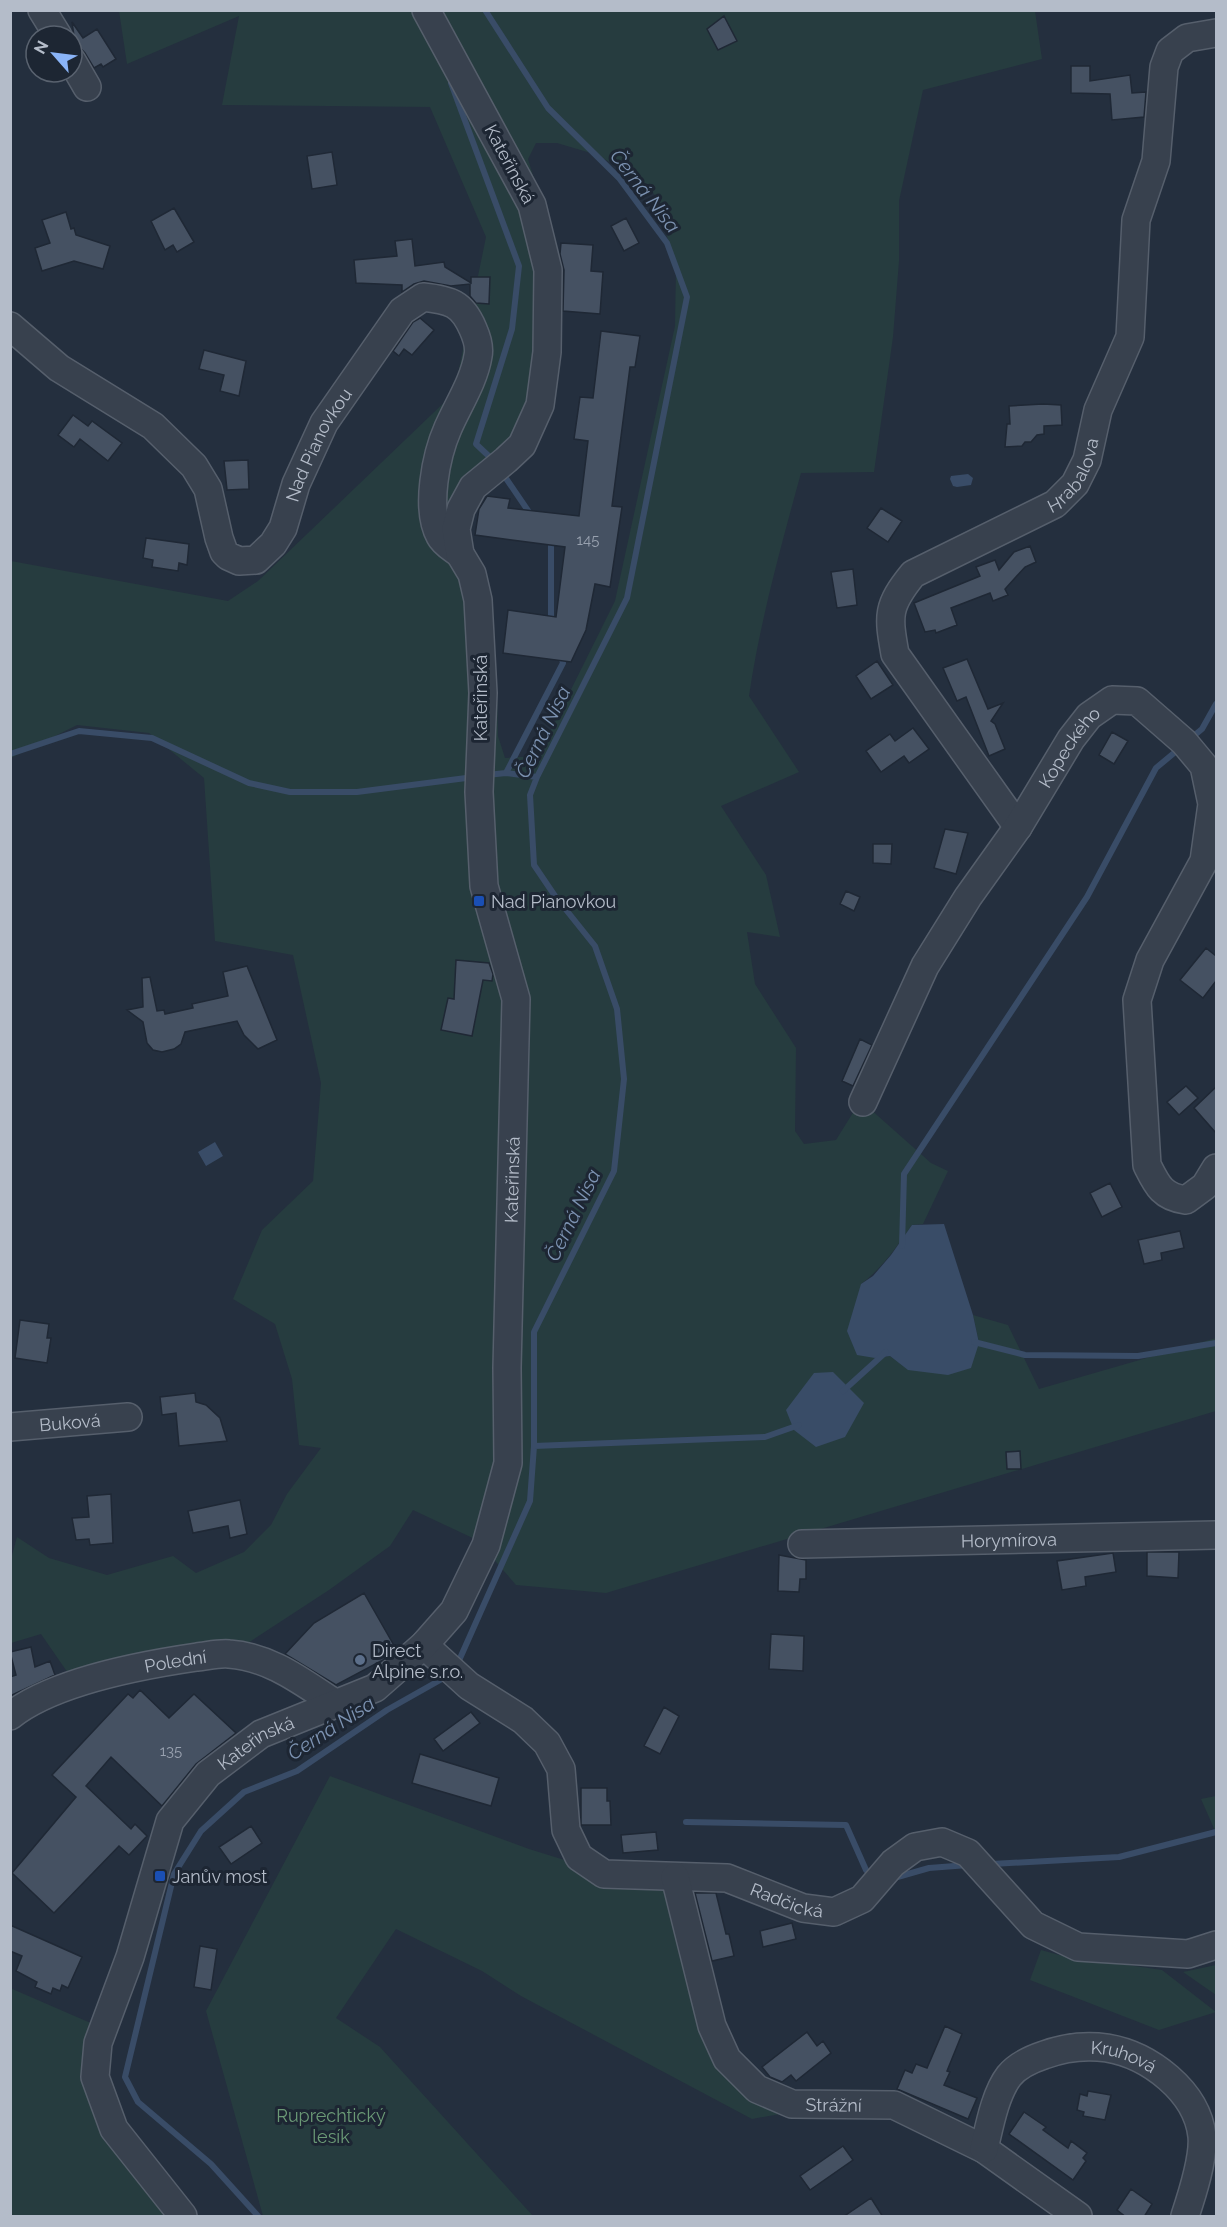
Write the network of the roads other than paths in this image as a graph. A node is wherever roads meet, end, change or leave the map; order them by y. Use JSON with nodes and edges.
{"nodes":[{"id":1,"x":42,"y":10,"type":"edge"},
{"id":2,"x":426,"y":10,"type":"edge"},
{"id":3,"x":51,"y":24,"type":"edge"},
{"id":4,"x":1216,"y":33,"type":"edge"},
{"id":5,"x":84,"y":82,"type":"edge"},
{"id":6,"x":87,"y":87,"type":"dead end"},
{"id":7,"x":10,"y":326,"type":"edge"},
{"id":8,"x":460,"y":554,"type":"junction"},
{"id":9,"x":1018,"y":827,"type":"junction"},
{"id":10,"x":863,"y":1101,"type":"dead end"},
{"id":11,"x":1216,"y":1168,"type":"edge"},
{"id":12,"x":128,"y":1417,"type":"dead end"},
{"id":13,"x":10,"y":1427,"type":"edge"},
{"id":14,"x":1216,"y":1535,"type":"edge"},
{"id":15,"x":802,"y":1545,"type":"dead end"},
{"id":16,"x":433,"y":1653,"type":"junction"},
{"id":17,"x":336,"y":1704,"type":"junction"},
{"id":18,"x":10,"y":1716,"type":"edge"},
{"id":19,"x":675,"y":1878,"type":"junction"},
{"id":20,"x":1216,"y":1945,"type":"edge"},
{"id":21,"x":984,"y":2150,"type":"junction"},
{"id":22,"x":183,"y":2217,"type":"edge"},
{"id":23,"x":1078,"y":2217,"type":"edge"},
{"id":24,"x":1185,"y":2217,"type":"edge"}],
"edges":[{"from":1,"to":3,"type":"street"},
{"from":2,"to":8,"type":"street","name":"Kateřinská"},
{"from":4,"to":9,"type":"street","name":"Hrabalova"},
{"from":5,"to":6,"type":"street"},
{"from":7,"to":8,"type":"street","name":"Nad Pianovkou"},
{"from":8,"to":16,"type":"street","name":"Kateřinská"},
{"from":9,"to":10,"type":"street","name":"Kopeckého"},
{"from":9,"to":11,"type":"street","name":"Kopeckého"},
{"from":12,"to":13,"type":"street","name":"Buková"},
{"from":14,"to":15,"type":"street","name":"Horymírova"},
{"from":16,"to":17,"type":"street","name":"Kateřinská"},
{"from":16,"to":19,"type":"street","name":"Radčická"},
{"from":17,"to":18,"type":"street","name":"Polední"},
{"from":17,"to":22,"type":"street","name":"Kateřinská"},
{"from":19,"to":20,"type":"street","name":"Radčická"},
{"from":19,"to":21,"type":"street","name":"Strážní"},
{"from":21,"to":23,"type":"street","name":"Strážní"},
{"from":21,"to":24,"type":"street","name":"Kruhová"}]}
